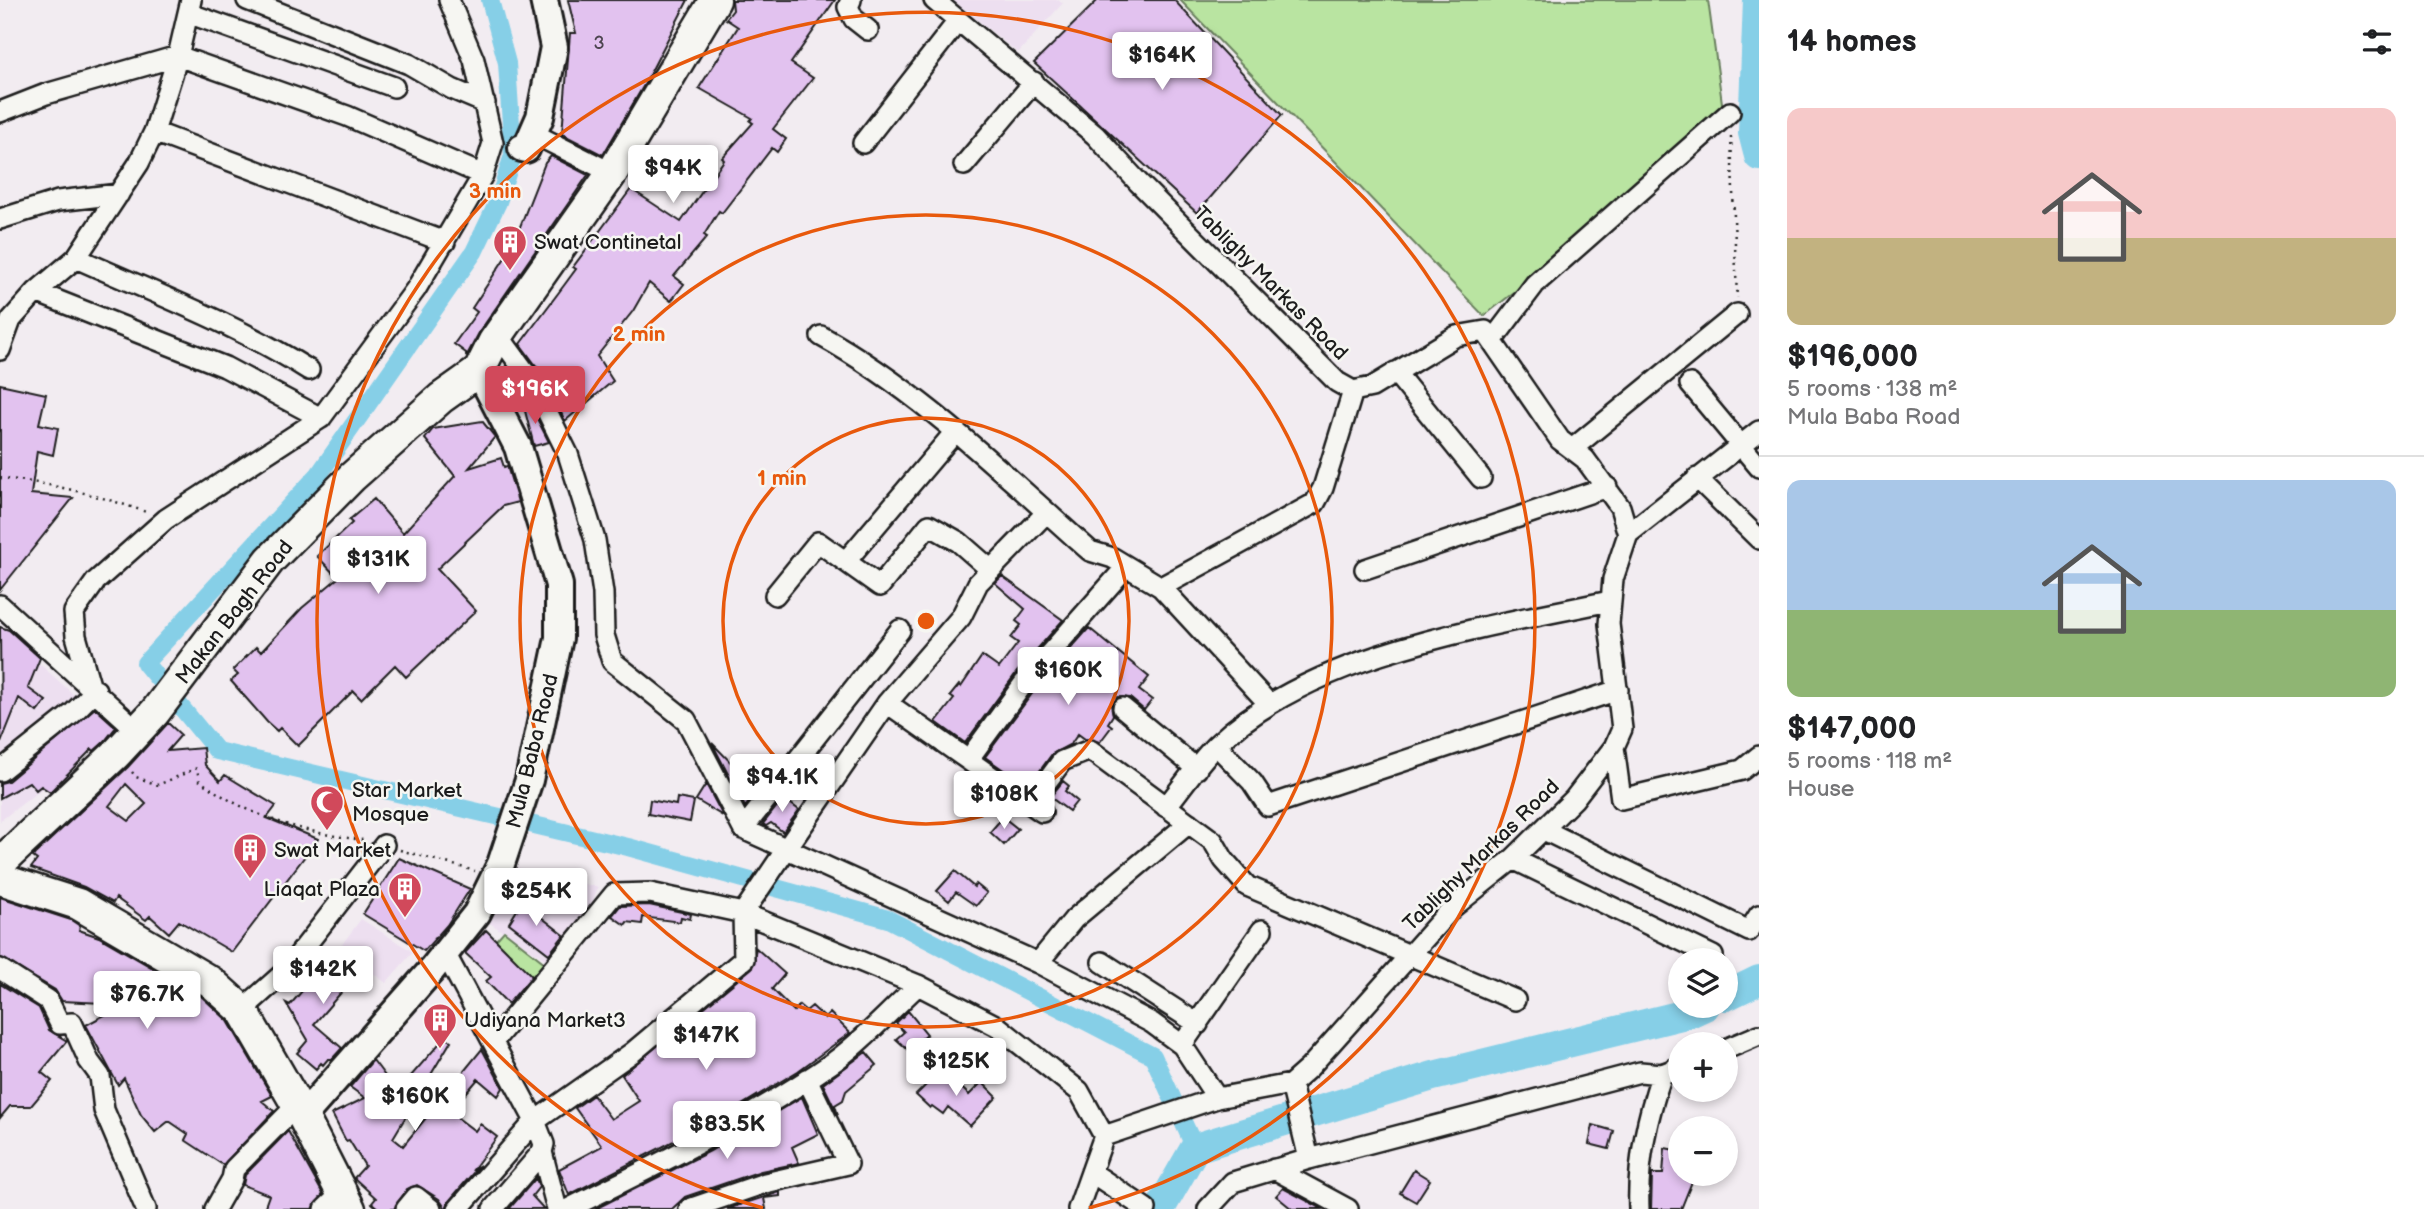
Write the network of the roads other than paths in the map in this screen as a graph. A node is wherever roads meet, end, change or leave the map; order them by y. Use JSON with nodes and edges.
{"nodes":[{"id":1,"x":247,"y":0,"type":"edge"},
{"id":2,"x":449,"y":0,"type":"edge"},
{"id":3,"x":544,"y":0,"type":"edge"},
{"id":4,"x":709,"y":0,"type":"edge"},
{"id":5,"x":715,"y":0,"type":"edge"},
{"id":6,"x":851,"y":0,"type":"edge"},
{"id":7,"x":934,"y":0,"type":"edge"},
{"id":8,"x":190,"y":6,"type":"edge"},
{"id":9,"x":958,"y":21,"type":"junction"},
{"id":10,"x":868,"y":30,"type":"dead end"},
{"id":11,"x":178,"y":56,"type":"junction"},
{"id":12,"x":1034,"y":82,"type":"junction"},
{"id":13,"x":394,"y":87,"type":"dead end"},
{"id":14,"x":485,"y":103,"type":"junction"},
{"id":15,"x":0,"y":112,"type":"edge"},
{"id":16,"x":1730,"y":112,"type":"road end"},
{"id":17,"x":154,"y":132,"type":"junction"},
{"id":18,"x":512,"y":142,"type":"junction"},
{"id":19,"x":863,"y":143,"type":"dead end"},
{"id":20,"x":964,"y":164,"type":"dead end"},
{"id":21,"x":610,"y":172,"type":"junction"},
{"id":22,"x":483,"y":174,"type":"junction"},
{"id":23,"x":119,"y":194,"type":"junction"},
{"id":24,"x":0,"y":219,"type":"edge"},
{"id":25,"x":445,"y":242,"type":"junction"},
{"id":26,"x":76,"y":258,"type":"junction"},
{"id":27,"x":36,"y":292,"type":"junction"},
{"id":28,"x":1737,"y":314,"type":"road end"},
{"id":29,"x":498,"y":335,"type":"junction"},
{"id":30,"x":821,"y":336,"type":"dead end"},
{"id":31,"x":1492,"y":341,"type":"junction"},
{"id":32,"x":0,"y":350,"type":"edge"},
{"id":33,"x":309,"y":370,"type":"dead end"},
{"id":34,"x":479,"y":371,"type":"junction"},
{"id":35,"x":1395,"y":372,"type":"junction"},
{"id":36,"x":1690,"y":384,"type":"dead end"},
{"id":37,"x":1353,"y":391,"type":"junction"},
{"id":38,"x":321,"y":418,"type":"junction"},
{"id":39,"x":1759,"y":431,"type":"edge"},
{"id":40,"x":955,"y":432,"type":"junction"},
{"id":41,"x":1740,"y":446,"type":"junction"},
{"id":42,"x":1572,"y":449,"type":"junction"},
{"id":43,"x":1759,"y":467,"type":"edge"},
{"id":44,"x":1481,"y":478,"type":"dead end"},
{"id":45,"x":1697,"y":478,"type":"junction"},
{"id":46,"x":1607,"y":487,"type":"junction"},
{"id":47,"x":1046,"y":513,"type":"junction"},
{"id":48,"x":1628,"y":534,"type":"junction"},
{"id":49,"x":1759,"y":538,"type":"edge"},
{"id":50,"x":846,"y":561,"type":"junction"},
{"id":51,"x":1126,"y":567,"type":"junction"},
{"id":52,"x":1365,"y":569,"type":"dead end"},
{"id":53,"x":991,"y":570,"type":"junction"},
{"id":54,"x":1161,"y":587,"type":"junction"},
{"id":55,"x":775,"y":595,"type":"dead end"},
{"id":56,"x":1610,"y":601,"type":"junction"},
{"id":57,"x":0,"y":605,"type":"edge"},
{"id":58,"x":900,"y":631,"type":"dead end"},
{"id":59,"x":93,"y":687,"type":"junction"},
{"id":60,"x":1618,"y":690,"type":"junction"},
{"id":61,"x":887,"y":703,"type":"junction"},
{"id":62,"x":1269,"y":704,"type":"junction"},
{"id":63,"x":1123,"y":708,"type":"dead end"},
{"id":64,"x":147,"y":721,"type":"junction"},
{"id":65,"x":1216,"y":745,"type":"junction"},
{"id":66,"x":1614,"y":747,"type":"junction"},
{"id":67,"x":1759,"y":757,"type":"edge"},
{"id":68,"x":968,"y":760,"type":"junction"},
{"id":69,"x":1197,"y":769,"type":"junction"},
{"id":70,"x":0,"y":771,"type":"edge"},
{"id":71,"x":1166,"y":807,"type":"junction"},
{"id":72,"x":1189,"y":823,"type":"junction"},
{"id":73,"x":743,"y":829,"type":"junction"},
{"id":74,"x":1544,"y":830,"type":"junction"},
{"id":75,"x":384,"y":845,"type":"road end"},
{"id":76,"x":787,"y":848,"type":"junction"},
{"id":77,"x":1513,"y":859,"type":"junction"},
{"id":78,"x":0,"y":863,"type":"edge"},
{"id":79,"x":0,"y":879,"type":"edge"},
{"id":80,"x":743,"y":913,"type":"junction"},
{"id":81,"x":1759,"y":915,"type":"edge"},
{"id":82,"x":1262,"y":930,"type":"dead end"},
{"id":83,"x":1697,"y":948,"type":"edge"},
{"id":84,"x":446,"y":953,"type":"junction"},
{"id":85,"x":1411,"y":954,"type":"junction"},
{"id":86,"x":1102,"y":962,"type":"dead end"},
{"id":87,"x":1038,"y":963,"type":"junction"},
{"id":88,"x":0,"y":969,"type":"edge"},
{"id":89,"x":918,"y":985,"type":"junction"},
{"id":90,"x":1515,"y":1000,"type":"dead end"},
{"id":91,"x":242,"y":1010,"type":"junction"},
{"id":92,"x":1198,"y":1024,"type":"junction"},
{"id":93,"x":1759,"y":1035,"type":"edge"},
{"id":94,"x":493,"y":1042,"type":"junction"},
{"id":95,"x":1738,"y":1044,"type":"edge"},
{"id":96,"x":1182,"y":1045,"type":"junction"},
{"id":97,"x":1668,"y":1070,"type":"edge"},
{"id":98,"x":1668,"y":1076,"type":"edge"},
{"id":99,"x":807,"y":1079,"type":"junction"},
{"id":100,"x":1291,"y":1084,"type":"junction"},
{"id":101,"x":1217,"y":1098,"type":"junction"},
{"id":102,"x":300,"y":1111,"type":"junction"},
{"id":103,"x":535,"y":1121,"type":"junction"},
{"id":104,"x":1104,"y":1136,"type":"junction"},
{"id":105,"x":542,"y":1152,"type":"junction"},
{"id":106,"x":1309,"y":1158,"type":"junction"},
{"id":107,"x":1275,"y":1169,"type":"junction"},
{"id":108,"x":1095,"y":1174,"type":"junction"},
{"id":109,"x":339,"y":1204,"type":"edge"},
{"id":110,"x":146,"y":1209,"type":"edge"},
{"id":111,"x":215,"y":1209,"type":"edge"},
{"id":112,"x":405,"y":1209,"type":"edge"},
{"id":113,"x":431,"y":1209,"type":"edge"},
{"id":114,"x":458,"y":1209,"type":"edge"},
{"id":115,"x":494,"y":1209,"type":"edge"},
{"id":116,"x":558,"y":1209,"type":"edge"},
{"id":117,"x":568,"y":1209,"type":"edge"},
{"id":118,"x":689,"y":1209,"type":"edge"},
{"id":119,"x":1078,"y":1209,"type":"edge"},
{"id":120,"x":1146,"y":1209,"type":"edge"},
{"id":121,"x":1208,"y":1209,"type":"edge"},
{"id":122,"x":1348,"y":1209,"type":"edge"},
{"id":123,"x":1639,"y":1209,"type":"edge"}],
"edges":[{"from":1,"to":14,"type":"street"},
{"from":2,"to":14,"type":"street"},
{"from":3,"to":18,"type":"main road"},
{"from":4,"to":21,"type":"main road"},
{"from":5,"to":21,"type":"main road"},
{"from":6,"to":10,"type":"street"},
{"from":7,"to":9,"type":"street","name":"Tablighy Markas Road"},
{"from":8,"to":11,"type":"street"},
{"from":8,"to":13,"type":"street"},
{"from":9,"to":12,"type":"street","name":"Tablighy Markas Road"},
{"from":9,"to":19,"type":"street"},
{"from":11,"to":15,"type":"street"},
{"from":11,"to":17,"type":"street"},
{"from":11,"to":22,"type":"street"},
{"from":12,"to":20,"type":"street"},
{"from":12,"to":37,"type":"street","name":"Tablighy Markas Road"},
{"from":14,"to":18,"type":"street"},
{"from":16,"to":31,"type":"street"},
{"from":17,"to":23,"type":"street"},
{"from":17,"to":25,"type":"street"},
{"from":18,"to":21,"type":"street"},
{"from":18,"to":22,"type":"street"},
{"from":21,"to":29,"type":"main road","name":"Makan Bagh Road"},
{"from":22,"to":25,"type":"street"},
{"from":23,"to":24,"type":"street"},
{"from":23,"to":26,"type":"street"},
{"from":25,"to":38,"type":"street"},
{"from":26,"to":27,"type":"street"},
{"from":26,"to":33,"type":"street"},
{"from":27,"to":32,"type":"street"},
{"from":27,"to":38,"type":"street"},
{"from":28,"to":42,"type":"street"},
{"from":29,"to":34,"type":"main road","name":"Makan Bagh Road"},
{"from":29,"to":73,"type":"street"},
{"from":30,"to":40,"type":"street"},
{"from":31,"to":35,"type":"street","name":"Tablighy Markas Road"},
{"from":31,"to":42,"type":"street"},
{"from":34,"to":64,"type":"main road","name":"Makan Bagh Road"},
{"from":34,"to":84,"type":"main road","name":"Mula Baba Road"},
{"from":35,"to":37,"type":"street","name":"Tablighy Markas Road"},
{"from":35,"to":44,"type":"street"},
{"from":36,"to":41,"type":"street"},
{"from":37,"to":54,"type":"street"},
{"from":38,"to":59,"type":"street"},
{"from":39,"to":41,"type":"street"},
{"from":40,"to":47,"type":"street"},
{"from":40,"to":50,"type":"street"},
{"from":41,"to":43,"type":"street"},
{"from":41,"to":45,"type":"street"},
{"from":42,"to":46,"type":"street"},
{"from":45,"to":48,"type":"street"},
{"from":45,"to":49,"type":"street"},
{"from":46,"to":48,"type":"street"},
{"from":46,"to":52,"type":"street"},
{"from":47,"to":51,"type":"street"},
{"from":47,"to":53,"type":"street"},
{"from":48,"to":56,"type":"street","name":"Tablighy Markas Road"},
{"from":50,"to":53,"type":"street"},
{"from":50,"to":55,"type":"street"},
{"from":51,"to":54,"type":"street"},
{"from":51,"to":68,"type":"street"},
{"from":53,"to":61,"type":"street"},
{"from":54,"to":62,"type":"street"},
{"from":56,"to":60,"type":"street","name":"Tablighy Markas Road"},
{"from":56,"to":62,"type":"street"},
{"from":57,"to":59,"type":"street"},
{"from":58,"to":73,"type":"street"},
{"from":59,"to":64,"type":"street"},
{"from":59,"to":70,"type":"street"},
{"from":60,"to":65,"type":"street"},
{"from":60,"to":66,"type":"street","name":"Tablighy Markas Road"},
{"from":61,"to":68,"type":"street"},
{"from":61,"to":76,"type":"street"},
{"from":62,"to":65,"type":"street"},
{"from":63,"to":69,"type":"street"},
{"from":64,"to":78,"type":"main road","name":"Makan Bagh Road"},
{"from":65,"to":69,"type":"street"},
{"from":66,"to":67,"type":"street"},
{"from":66,"to":74,"type":"street","name":"Tablighy Markas Road"},
{"from":68,"to":71,"type":"street"},
{"from":69,"to":71,"type":"street"},
{"from":71,"to":72,"type":"street"},
{"from":72,"to":85,"type":"street"},
{"from":72,"to":87,"type":"street"},
{"from":73,"to":76,"type":"street"},
{"from":74,"to":77,"type":"street","name":"Tablighy Markas Road"},
{"from":74,"to":81,"type":"street"},
{"from":75,"to":91,"type":"street"},
{"from":76,"to":80,"type":"street"},
{"from":76,"to":87,"type":"street"},
{"from":77,"to":83,"type":"street"},
{"from":77,"to":85,"type":"street","name":"Tablighy Markas Road"},
{"from":79,"to":91,"type":"main road"},
{"from":80,"to":89,"type":"street"},
{"from":80,"to":94,"type":"street"},
{"from":80,"to":103,"type":"street"},
{"from":82,"to":92,"type":"street"},
{"from":84,"to":94,"type":"street"},
{"from":84,"to":102,"type":"main road","name":"Mula Baba Road"},
{"from":85,"to":90,"type":"street"},
{"from":85,"to":100,"type":"street","name":"Tablighy Markas Road"},
{"from":86,"to":92,"type":"street"},
{"from":87,"to":96,"type":"street"},
{"from":88,"to":110,"type":"street"},
{"from":89,"to":99,"type":"street"},
{"from":89,"to":104,"type":"street"},
{"from":91,"to":102,"type":"main road"},
{"from":92,"to":96,"type":"street"},
{"from":93,"to":95,"type":"street"},
{"from":94,"to":103,"type":"street"},
{"from":96,"to":101,"type":"street"},
{"from":97,"to":106,"type":"street"},
{"from":98,"to":123,"type":"street"},
{"from":99,"to":117,"type":"street"},
{"from":99,"to":118,"type":"street"},
{"from":100,"to":101,"type":"street"},
{"from":100,"to":106,"type":"street"},
{"from":101,"to":104,"type":"street"},
{"from":102,"to":109,"type":"main road"},
{"from":102,"to":111,"type":"street"},
{"from":103,"to":105,"type":"street"},
{"from":103,"to":114,"type":"street"},
{"from":104,"to":108,"type":"street"},
{"from":105,"to":115,"type":"street"},
{"from":105,"to":116,"type":"street"},
{"from":106,"to":107,"type":"street"},
{"from":107,"to":121,"type":"street"},
{"from":107,"to":122,"type":"street"},
{"from":108,"to":119,"type":"street"},
{"from":108,"to":120,"type":"street"},
{"from":112,"to":113,"type":"street"}]}
